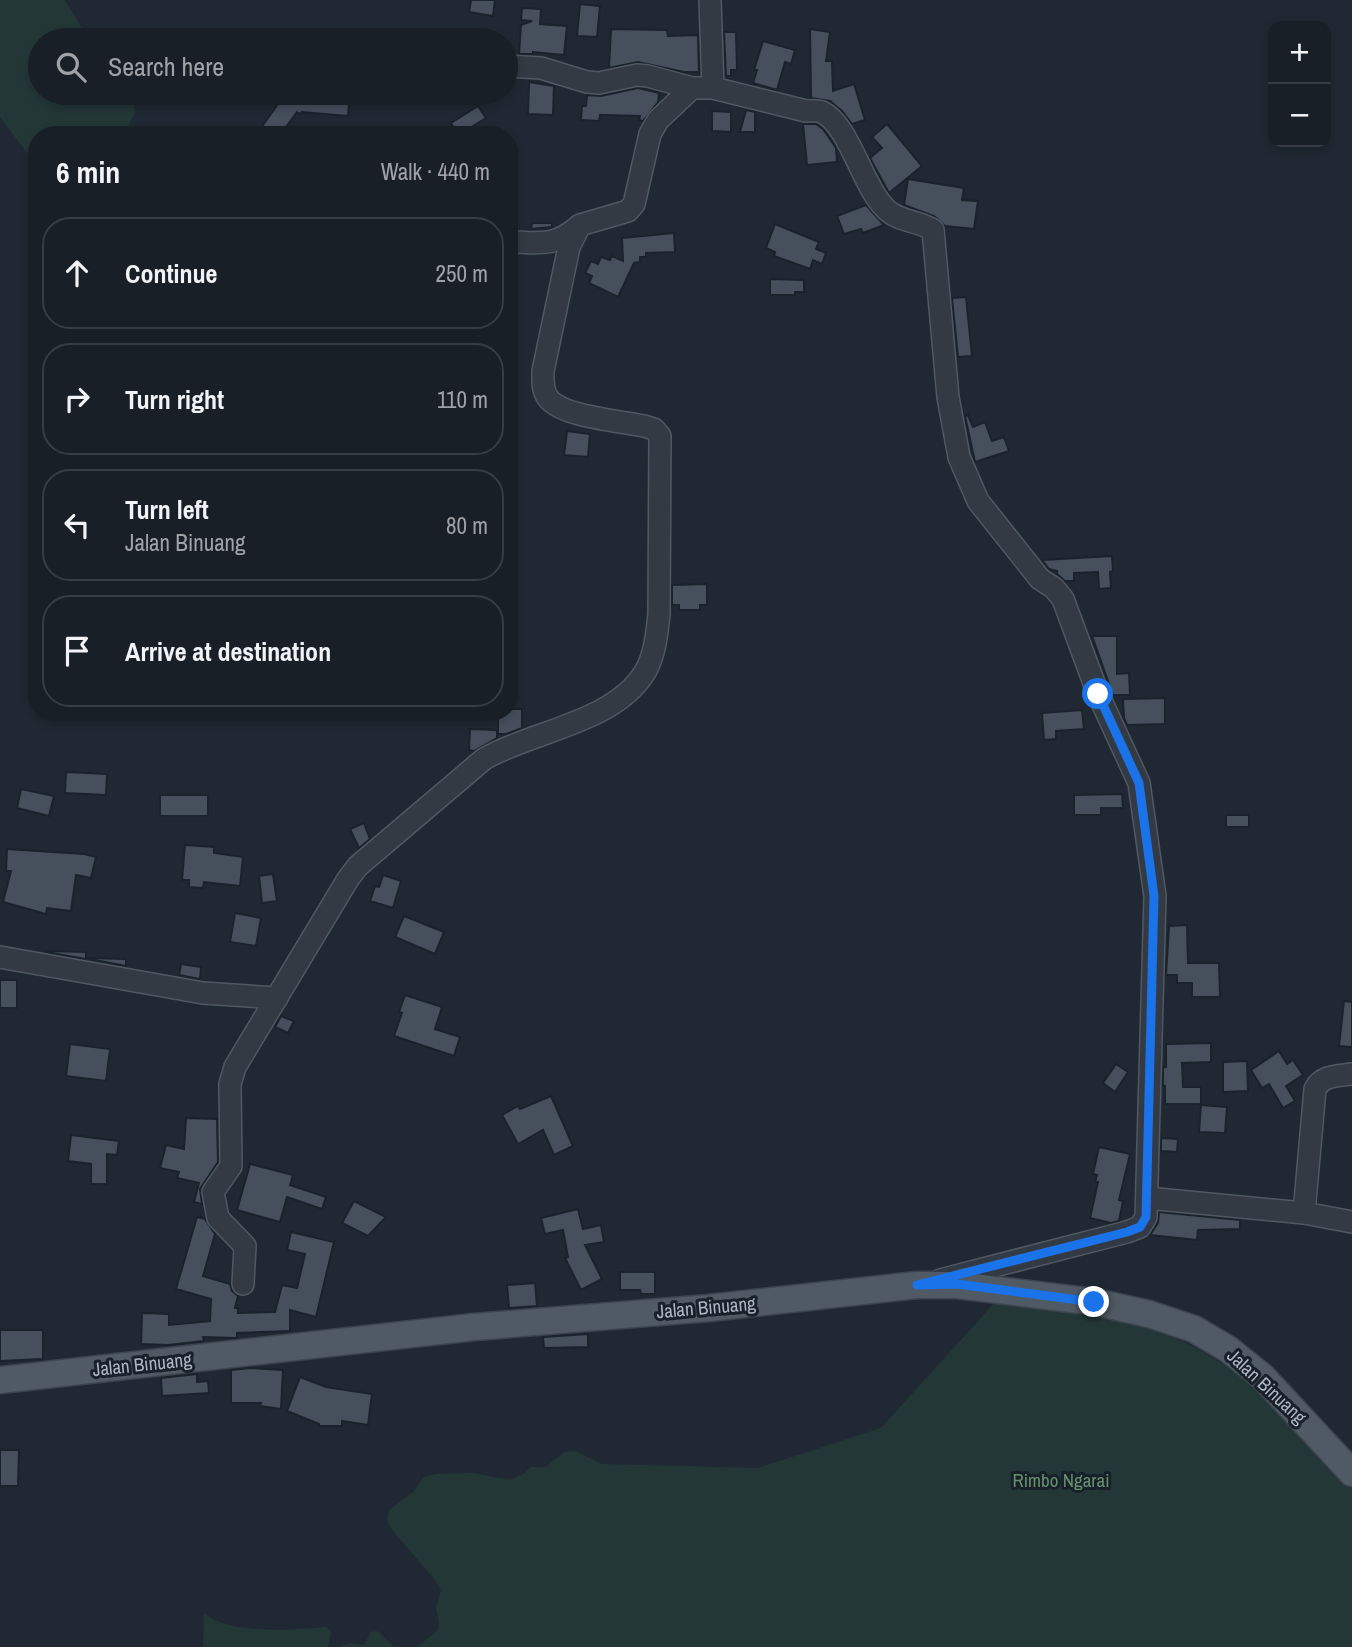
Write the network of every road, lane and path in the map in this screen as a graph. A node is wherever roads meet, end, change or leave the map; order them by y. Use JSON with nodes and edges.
{"nodes":[{"id":1,"x":710,"y":0,"type":"edge"},
{"id":2,"x":518,"y":67,"type":"edge"},
{"id":3,"x":691,"y":88,"type":"junction"},
{"id":4,"x":713,"y":88,"type":"junction"},
{"id":5,"x":580,"y":225,"type":"junction"},
{"id":6,"x":518,"y":242,"type":"edge"},
{"id":7,"x":0,"y":957,"type":"edge"},
{"id":8,"x":277,"y":998,"type":"junction"},
{"id":9,"x":1352,"y":1074,"type":"edge"},
{"id":10,"x":1147,"y":1198,"type":"junction"},
{"id":11,"x":1304,"y":1213,"type":"junction"},
{"id":12,"x":1352,"y":1222,"type":"edge"},
{"id":13,"x":243,"y":1284,"type":"dead end"},
{"id":14,"x":917,"y":1285,"type":"junction"},
{"id":15,"x":0,"y":1380,"type":"edge"},
{"id":16,"x":1352,"y":1473,"type":"edge"}],
"edges":[{"from":1,"to":4,"type":"street"},
{"from":2,"to":3,"type":"street"},
{"from":3,"to":4,"type":"street"},
{"from":3,"to":5,"type":"street"},
{"from":4,"to":10,"type":"street"},
{"from":5,"to":6,"type":"street"},
{"from":5,"to":8,"type":"street"},
{"from":7,"to":8,"type":"street"},
{"from":8,"to":13,"type":"street"},
{"from":9,"to":11,"type":"street"},
{"from":10,"to":11,"type":"street"},
{"from":10,"to":14,"type":"street"},
{"from":11,"to":12,"type":"street"},
{"from":14,"to":15,"type":"main road","name":"Jalan Binuang"},
{"from":14,"to":16,"type":"main road","name":"Jalan Binuang"}]}
